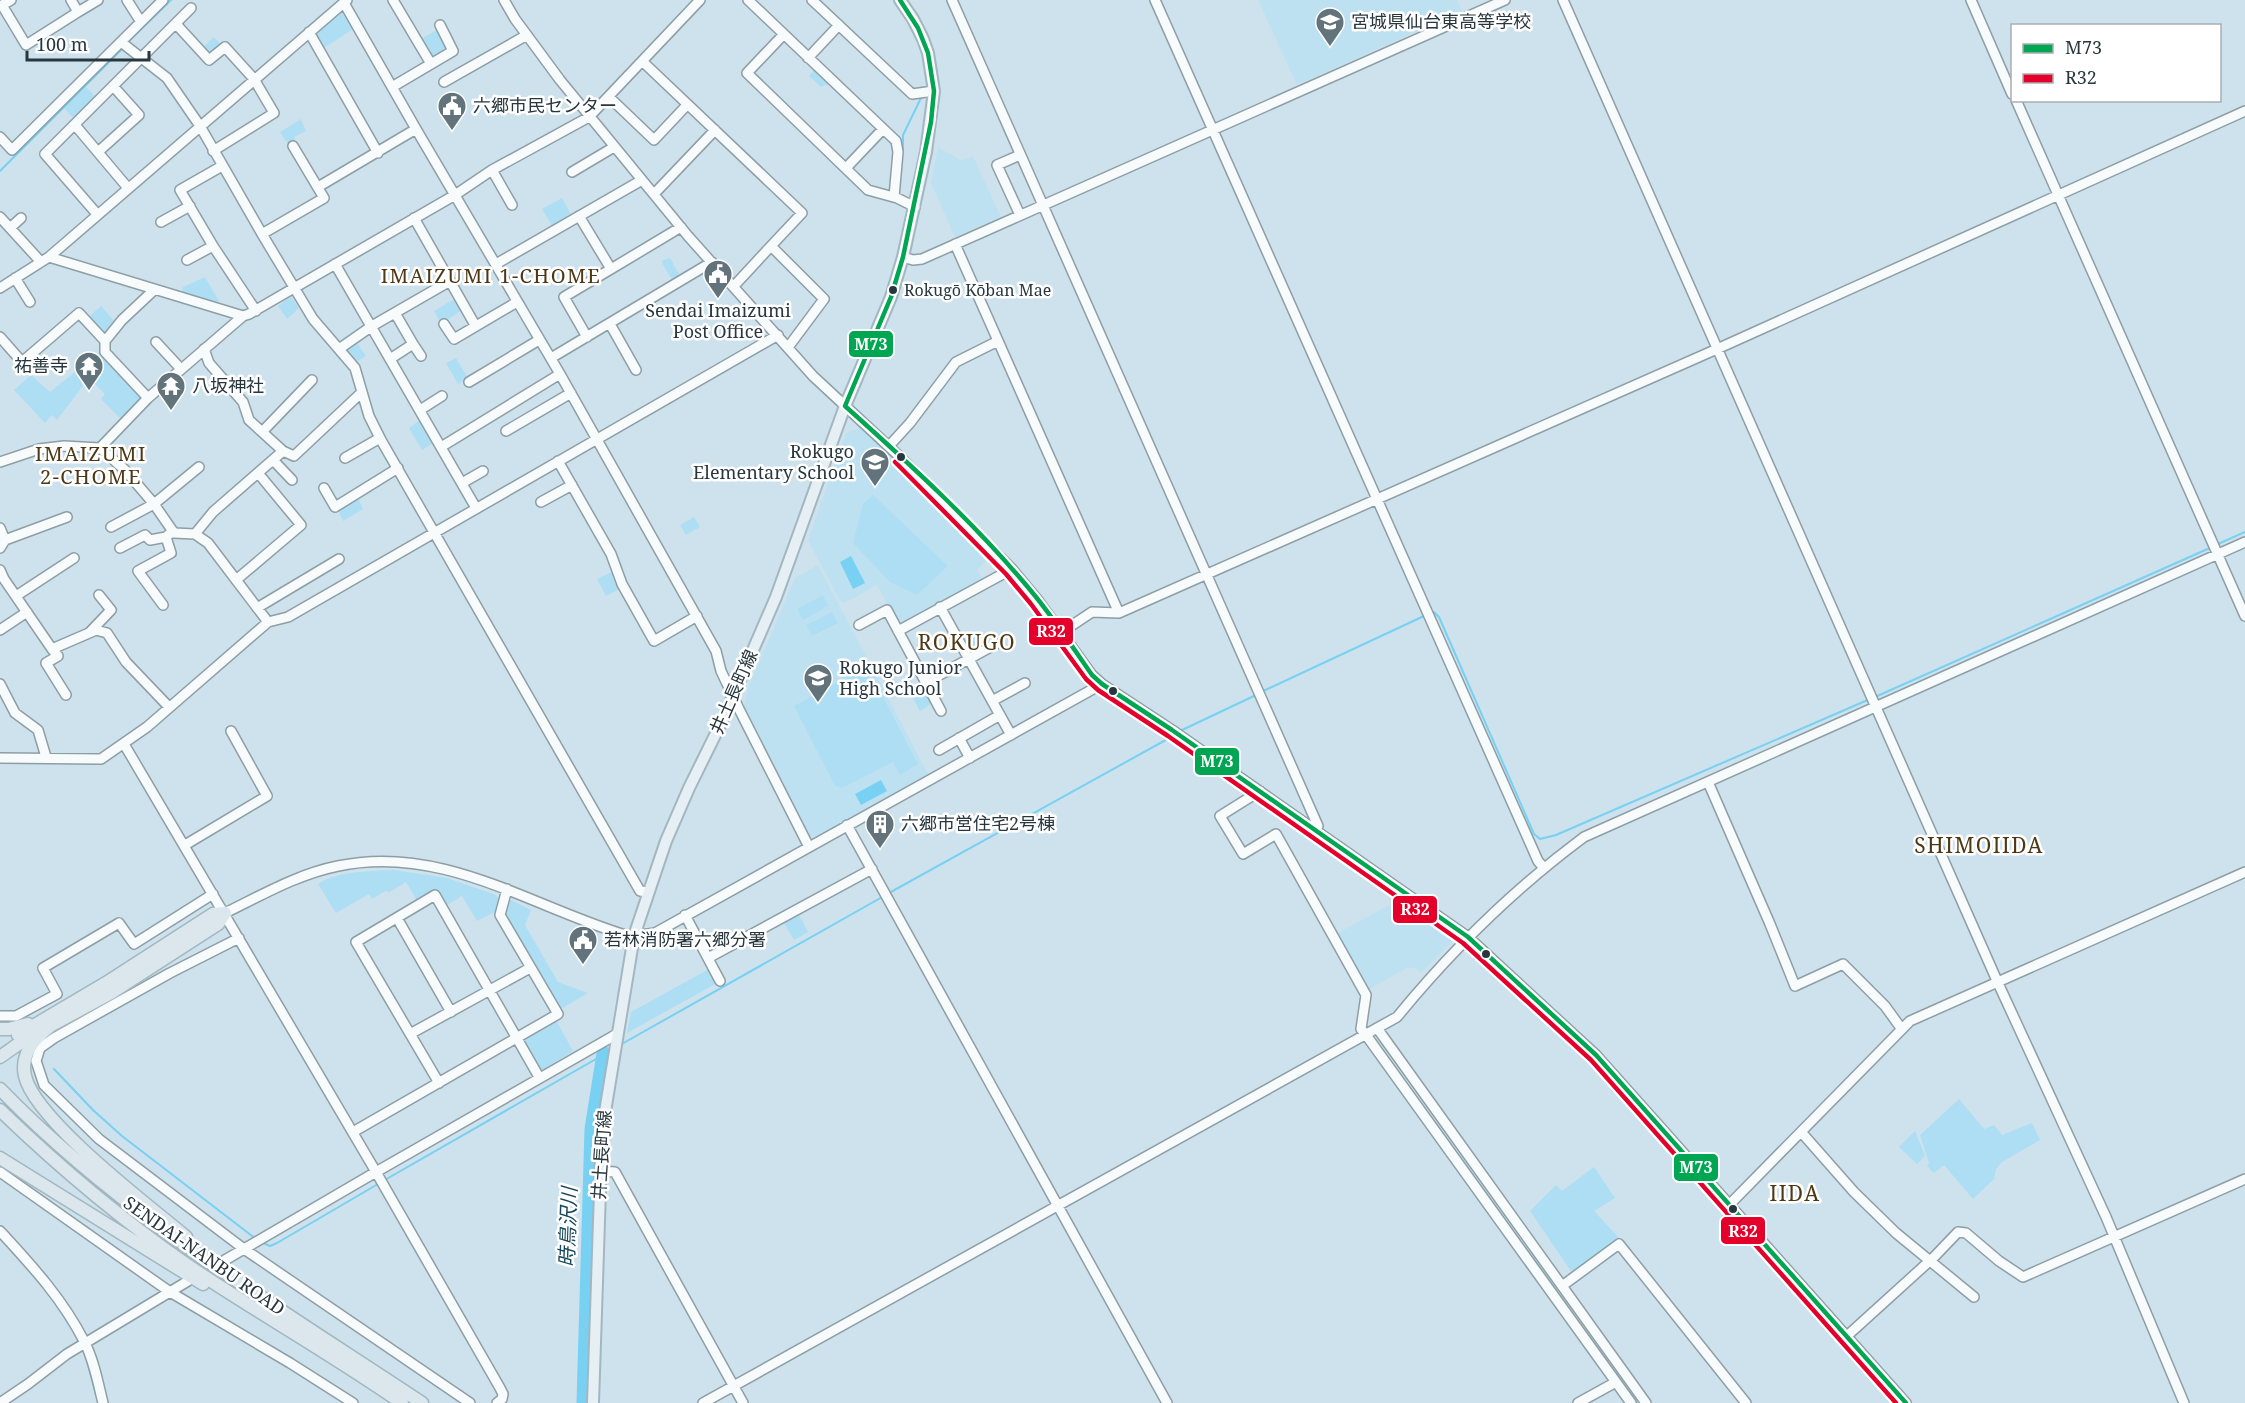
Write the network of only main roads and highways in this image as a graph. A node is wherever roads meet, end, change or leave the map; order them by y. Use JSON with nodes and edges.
{"nodes":[{"id":1,"x":900,"y":0,"type":"edge"},
{"id":2,"x":225,"y":913,"type":"road end"},
{"id":3,"x":48,"y":1022,"type":"junction"},
{"id":4,"x":0,"y":1029,"type":"edge"},
{"id":5,"x":0,"y":1048,"type":"edge"},
{"id":6,"x":0,"y":1057,"type":"edge"},
{"id":7,"x":0,"y":1089,"type":"edge"},
{"id":8,"x":0,"y":1110,"type":"edge"},
{"id":9,"x":0,"y":1158,"type":"edge"},
{"id":10,"x":230,"y":1276,"type":"junction"},
{"id":11,"x":306,"y":1342,"type":"junction"},
{"id":12,"x":402,"y":1403,"type":"edge"},
{"id":13,"x":423,"y":1403,"type":"edge"},
{"id":14,"x":592,"y":1403,"type":"edge"}],
"edges":[{"from":1,"to":14,"type":"main road","name":"井土長町線"},
{"from":2,"to":3,"type":"highway"},
{"from":3,"to":4,"type":"highway"},
{"from":3,"to":5,"type":"highway"},
{"from":3,"to":6,"type":"highway"},
{"from":3,"to":10,"type":"highway"},
{"from":7,"to":10,"type":"highway","name":"SENDAI-NANBU ROAD"},
{"from":8,"to":11,"type":"highway","name":"SENDAI-NANBU ROAD"},
{"from":9,"to":11,"type":"highway"},
{"from":10,"to":13,"type":"highway","name":"SENDAI-NANBU ROAD"},
{"from":11,"to":12,"type":"highway","name":"SENDAI-NANBU ROAD"}]}
